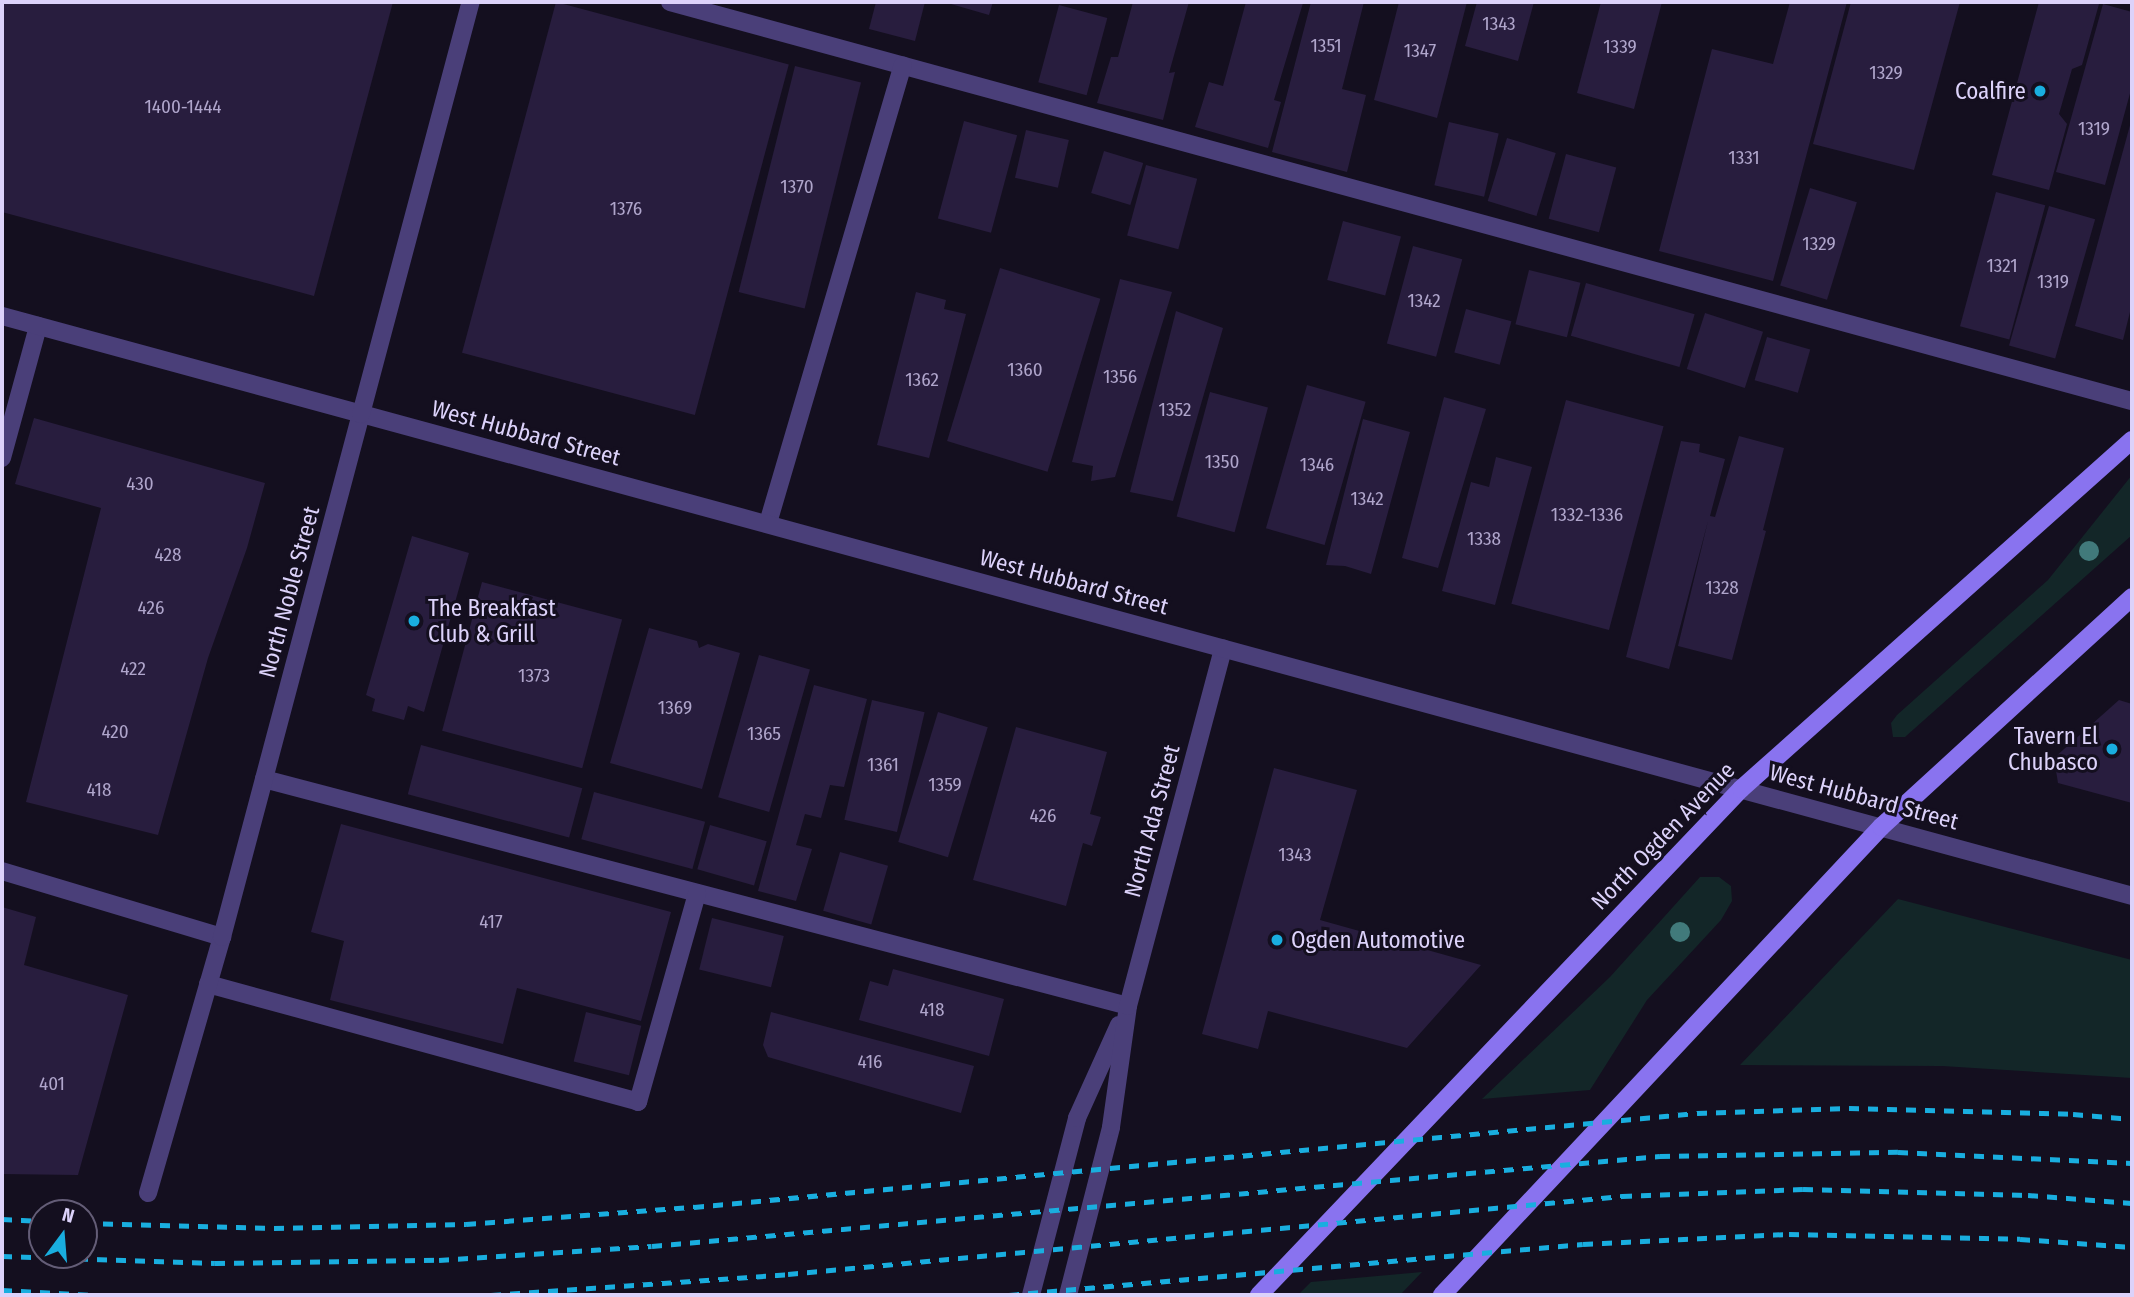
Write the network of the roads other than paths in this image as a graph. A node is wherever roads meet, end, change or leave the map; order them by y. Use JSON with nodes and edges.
{"nodes":[{"id":1,"x":471,"y":2,"type":"edge"},
{"id":2,"x":670,"y":2,"type":"edge"},
{"id":3,"x":902,"y":65,"type":"junction"},
{"id":4,"x":2,"y":316,"type":"edge"},
{"id":5,"x":38,"y":326,"type":"junction"},
{"id":6,"x":2132,"y":401,"type":"edge"},
{"id":7,"x":362,"y":414,"type":"junction"},
{"id":8,"x":2132,"y":440,"type":"edge"},
{"id":9,"x":2,"y":458,"type":"edge"},
{"id":10,"x":768,"y":523,"type":"junction"},
{"id":11,"x":2132,"y":597,"type":"edge"},
{"id":12,"x":1223,"y":648,"type":"junction"},
{"id":13,"x":264,"y":779,"type":"junction"},
{"id":14,"x":1741,"y":789,"type":"junction"},
{"id":15,"x":1881,"y":827,"type":"junction"},
{"id":16,"x":2,"y":871,"type":"edge"},
{"id":17,"x":697,"y":893,"type":"junction"},
{"id":18,"x":2132,"y":896,"type":"edge"},
{"id":19,"x":222,"y":937,"type":"junction"},
{"id":20,"x":208,"y":984,"type":"junction"},
{"id":21,"x":1128,"y":1006,"type":"junction"},
{"id":22,"x":148,"y":1193,"type":"dead end"},
{"id":23,"x":1031,"y":1295,"type":"edge"},
{"id":24,"x":1068,"y":1295,"type":"edge"},
{"id":25,"x":1259,"y":1295,"type":"edge"},
{"id":26,"x":1442,"y":1295,"type":"edge"}],
"edges":[{"from":1,"to":7,"type":"street","name":"North Noble Street"},
{"from":2,"to":3,"type":"street"},
{"from":3,"to":6,"type":"street"},
{"from":3,"to":10,"type":"street"},
{"from":4,"to":5,"type":"street","name":"West Hubbard Street"},
{"from":5,"to":7,"type":"street","name":"West Hubbard Street"},
{"from":5,"to":9,"type":"street"},
{"from":7,"to":10,"type":"street","name":"West Hubbard Street"},
{"from":7,"to":13,"type":"street","name":"North Noble Street"},
{"from":8,"to":14,"type":"main road","name":"North Ogden Avenue"},
{"from":10,"to":12,"type":"street","name":"West Hubbard Street"},
{"from":11,"to":15,"type":"main road"},
{"from":12,"to":14,"type":"street","name":"West Hubbard Street"},
{"from":12,"to":21,"type":"street","name":"North Ada Street"},
{"from":13,"to":17,"type":"street"},
{"from":13,"to":19,"type":"street","name":"North Noble Street"},
{"from":14,"to":15,"type":"street","name":"West Hubbard Street"},
{"from":14,"to":25,"type":"main road","name":"North Ogden Avenue"},
{"from":15,"to":18,"type":"street","name":"West Hubbard Street"},
{"from":15,"to":26,"type":"main road"},
{"from":16,"to":19,"type":"street"},
{"from":17,"to":20,"type":"street"},
{"from":17,"to":21,"type":"street"},
{"from":19,"to":20,"type":"street","name":"North Noble Street"},
{"from":20,"to":22,"type":"street","name":"North Noble Street"},
{"from":21,"to":23,"type":"street","name":"North Ada Street"},
{"from":21,"to":24,"type":"street","name":"North Ada Street"}]}
